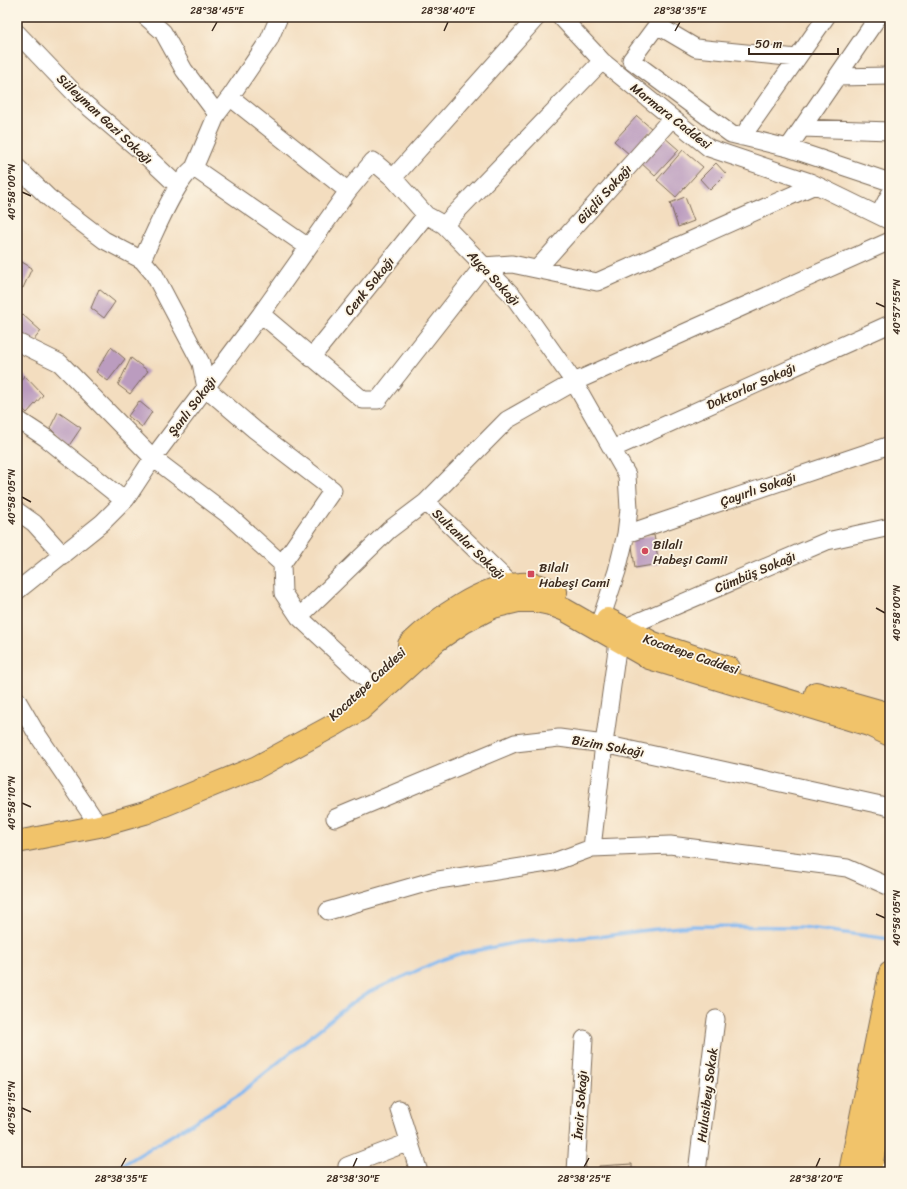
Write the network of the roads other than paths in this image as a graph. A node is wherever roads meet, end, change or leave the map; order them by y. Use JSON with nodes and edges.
{"nodes":[{"id":1,"x":146,"y":17,"type":"edge"},
{"id":2,"x":279,"y":17,"type":"edge"},
{"id":3,"x":537,"y":17,"type":"edge"},
{"id":4,"x":561,"y":17,"type":"edge"},
{"id":5,"x":826,"y":17,"type":"edge"},
{"id":6,"x":878,"y":17,"type":"edge"},
{"id":7,"x":660,"y":21,"type":"edge"},
{"id":8,"x":17,"y":33,"type":"edge"},
{"id":9,"x":797,"y":58,"type":"junction"},
{"id":10,"x":602,"y":61,"type":"junction"},
{"id":11,"x":890,"y":76,"type":"edge"},
{"id":12,"x":837,"y":77,"type":"junction"},
{"id":13,"x":230,"y":97,"type":"junction"},
{"id":14,"x":217,"y":114,"type":"junction"},
{"id":15,"x":672,"y":118,"type":"junction"},
{"id":16,"x":802,"y":128,"type":"junction"},
{"id":17,"x":890,"y":131,"type":"edge"},
{"id":18,"x":742,"y":137,"type":"junction"},
{"id":19,"x":788,"y":148,"type":"junction"},
{"id":20,"x":17,"y":167,"type":"edge"},
{"id":21,"x":194,"y":168,"type":"junction"},
{"id":22,"x":393,"y":178,"type":"junction"},
{"id":23,"x":890,"y":182,"type":"edge"},
{"id":24,"x":815,"y":185,"type":"junction"},
{"id":25,"x":178,"y":186,"type":"junction"},
{"id":26,"x":348,"y":191,"type":"junction"},
{"id":27,"x":890,"y":194,"type":"edge"},
{"id":28,"x":426,"y":215,"type":"junction"},
{"id":29,"x":884,"y":218,"type":"edge"},
{"id":30,"x":444,"y":225,"type":"junction"},
{"id":31,"x":890,"y":241,"type":"edge"},
{"id":32,"x":308,"y":247,"type":"junction"},
{"id":33,"x":142,"y":260,"type":"junction"},
{"id":34,"x":483,"y":266,"type":"junction"},
{"id":35,"x":537,"y":269,"type":"junction"},
{"id":36,"x":261,"y":314,"type":"junction"},
{"id":37,"x":890,"y":324,"type":"edge"},
{"id":38,"x":17,"y":342,"type":"edge"},
{"id":39,"x":311,"y":358,"type":"junction"},
{"id":40,"x":574,"y":382,"type":"junction"},
{"id":41,"x":206,"y":388,"type":"junction"},
{"id":42,"x":17,"y":419,"type":"edge"},
{"id":43,"x":890,"y":444,"type":"edge"},
{"id":44,"x":612,"y":449,"type":"junction"},
{"id":45,"x":153,"y":458,"type":"junction"},
{"id":46,"x":126,"y":499,"type":"junction"},
{"id":47,"x":426,"y":502,"type":"junction"},
{"id":48,"x":17,"y":512,"type":"edge"},
{"id":49,"x":890,"y":527,"type":"edge"},
{"id":50,"x":626,"y":534,"type":"junction"},
{"id":51,"x":63,"y":555,"type":"junction"},
{"id":52,"x":282,"y":564,"type":"junction"},
{"id":53,"x":17,"y":591,"type":"edge"},
{"id":54,"x":519,"y":592,"type":"junction"},
{"id":55,"x":299,"y":617,"type":"junction"},
{"id":56,"x":600,"y":622,"type":"junction"},
{"id":57,"x":621,"y":635,"type":"junction"},
{"id":58,"x":374,"y":687,"type":"junction"},
{"id":59,"x":17,"y":700,"type":"edge"},
{"id":60,"x":890,"y":714,"type":"edge"},
{"id":61,"x":890,"y":735,"type":"edge"},
{"id":62,"x":604,"y":744,"type":"junction"},
{"id":63,"x":890,"y":807,"type":"edge"},
{"id":64,"x":335,"y":818,"type":"dead end"},
{"id":65,"x":98,"y":826,"type":"junction"},
{"id":66,"x":17,"y":842,"type":"edge"},
{"id":67,"x":592,"y":848,"type":"junction"},
{"id":68,"x":890,"y":887,"type":"edge"},
{"id":69,"x":328,"y":911,"type":"dead end"},
{"id":70,"x":890,"y":973,"type":"edge"},
{"id":71,"x":716,"y":1019,"type":"dead end"},
{"id":72,"x":584,"y":1039,"type":"dead end"},
{"id":73,"x":890,"y":1064,"type":"edge"},
{"id":74,"x":399,"y":1109,"type":"dead end"},
{"id":75,"x":409,"y":1142,"type":"junction"},
{"id":76,"x":890,"y":1171,"type":"edge"},
{"id":77,"x":349,"y":1172,"type":"edge"},
{"id":78,"x":419,"y":1172,"type":"edge"},
{"id":79,"x":576,"y":1172,"type":"edge"},
{"id":80,"x":697,"y":1172,"type":"edge"},
{"id":81,"x":850,"y":1172,"type":"edge"},
{"id":82,"x":870,"y":1172,"type":"edge"},
{"id":83,"x":884,"y":1172,"type":"edge"}],
"edges":[{"from":1,"to":14,"type":"street"},
{"from":2,"to":13,"type":"street"},
{"from":3,"to":22,"type":"street"},
{"from":4,"to":10,"type":"street","name":"Marmara Caddesi"},
{"from":5,"to":9,"type":"street"},
{"from":6,"to":12,"type":"street"},
{"from":7,"to":9,"type":"street"},
{"from":7,"to":18,"type":"street"},
{"from":8,"to":25,"type":"street","name":"Süleyman Gazi Sokağı"},
{"from":9,"to":18,"type":"street"},
{"from":10,"to":15,"type":"street","name":"Marmara Caddesi"},
{"from":10,"to":30,"type":"street"},
{"from":11,"to":12,"type":"street"},
{"from":12,"to":16,"type":"street"},
{"from":13,"to":14,"type":"street"},
{"from":13,"to":26,"type":"street"},
{"from":14,"to":21,"type":"street"},
{"from":15,"to":24,"type":"street","name":"Marmara Caddesi"},
{"from":15,"to":35,"type":"street","name":"Güçlü Sokağı"},
{"from":16,"to":17,"type":"street"},
{"from":16,"to":19,"type":"street"},
{"from":18,"to":19,"type":"street"},
{"from":19,"to":23,"type":"street"},
{"from":20,"to":33,"type":"street"},
{"from":21,"to":25,"type":"street"},
{"from":21,"to":32,"type":"street"},
{"from":22,"to":26,"type":"street","name":"Ayça Sokağı"},
{"from":22,"to":28,"type":"street","name":"Ayça Sokağı"},
{"from":24,"to":29,"type":"street","name":"Marmara Caddesi"},
{"from":24,"to":35,"type":"street"},
{"from":25,"to":33,"type":"street"},
{"from":26,"to":32,"type":"street","name":"Şanlı Sokağı"},
{"from":27,"to":29,"type":"street"},
{"from":28,"to":30,"type":"street","name":"Ayça Sokağı"},
{"from":28,"to":39,"type":"street","name":"Cenk Sokağı"},
{"from":30,"to":34,"type":"street","name":"Ayça Sokağı"},
{"from":31,"to":40,"type":"street"},
{"from":32,"to":36,"type":"street","name":"Şanlı Sokağı"},
{"from":33,"to":41,"type":"street"},
{"from":34,"to":35,"type":"street"},
{"from":34,"to":39,"type":"street"},
{"from":34,"to":40,"type":"street","name":"Ayça Sokağı"},
{"from":36,"to":39,"type":"street"},
{"from":36,"to":41,"type":"street","name":"Şanlı Sokağı"},
{"from":37,"to":44,"type":"street","name":"Doktorlar Sokağı"},
{"from":38,"to":45,"type":"street"},
{"from":40,"to":44,"type":"street","name":"Ayça Sokağı"},
{"from":40,"to":47,"type":"street"},
{"from":41,"to":45,"type":"street","name":"Şanlı Sokağı"},
{"from":41,"to":52,"type":"street"},
{"from":42,"to":46,"type":"street"},
{"from":43,"to":50,"type":"street","name":"Çayırlı Sokağı"},
{"from":44,"to":50,"type":"street","name":"Ayça Sokağı"},
{"from":45,"to":46,"type":"street","name":"Şanlı Sokağı"},
{"from":45,"to":52,"type":"street"},
{"from":46,"to":51,"type":"street","name":"Şanlı Sokağı"},
{"from":47,"to":54,"type":"street","name":"Sultanlar Sokağı"},
{"from":47,"to":55,"type":"street"},
{"from":48,"to":51,"type":"street"},
{"from":49,"to":57,"type":"street","name":"Cümbüş Sokağı"},
{"from":50,"to":56,"type":"street","name":"Ayça Sokağı"},
{"from":51,"to":53,"type":"street","name":"Şanlı Sokağı"},
{"from":52,"to":55,"type":"street"},
{"from":54,"to":56,"type":"main road","name":"Kocatepe Caddesi"},
{"from":54,"to":58,"type":"main road","name":"Kocatepe Caddesi"},
{"from":55,"to":58,"type":"street"},
{"from":56,"to":57,"type":"main road","name":"Kocatepe Caddesi"},
{"from":57,"to":60,"type":"main road","name":"Kocatepe Caddesi"},
{"from":57,"to":61,"type":"main road","name":"Kocatepe Caddesi"},
{"from":57,"to":62,"type":"street"},
{"from":58,"to":65,"type":"main road","name":"Kocatepe Caddesi"},
{"from":59,"to":65,"type":"street"},
{"from":62,"to":63,"type":"street","name":"Bizim Sokağı"},
{"from":62,"to":64,"type":"street","name":"Bizim Sokağı"},
{"from":62,"to":67,"type":"street"},
{"from":65,"to":66,"type":"main road","name":"Kocatepe Caddesi"},
{"from":67,"to":68,"type":"street"},
{"from":67,"to":69,"type":"street"},
{"from":70,"to":81,"type":"main road"},
{"from":71,"to":80,"type":"street","name":"Hulusibey Sokak"},
{"from":72,"to":79,"type":"street","name":"İncir Sokağı"},
{"from":73,"to":82,"type":"main road"},
{"from":74,"to":75,"type":"street"},
{"from":75,"to":77,"type":"street"},
{"from":75,"to":78,"type":"street"},
{"from":76,"to":83,"type":"street"}]}
